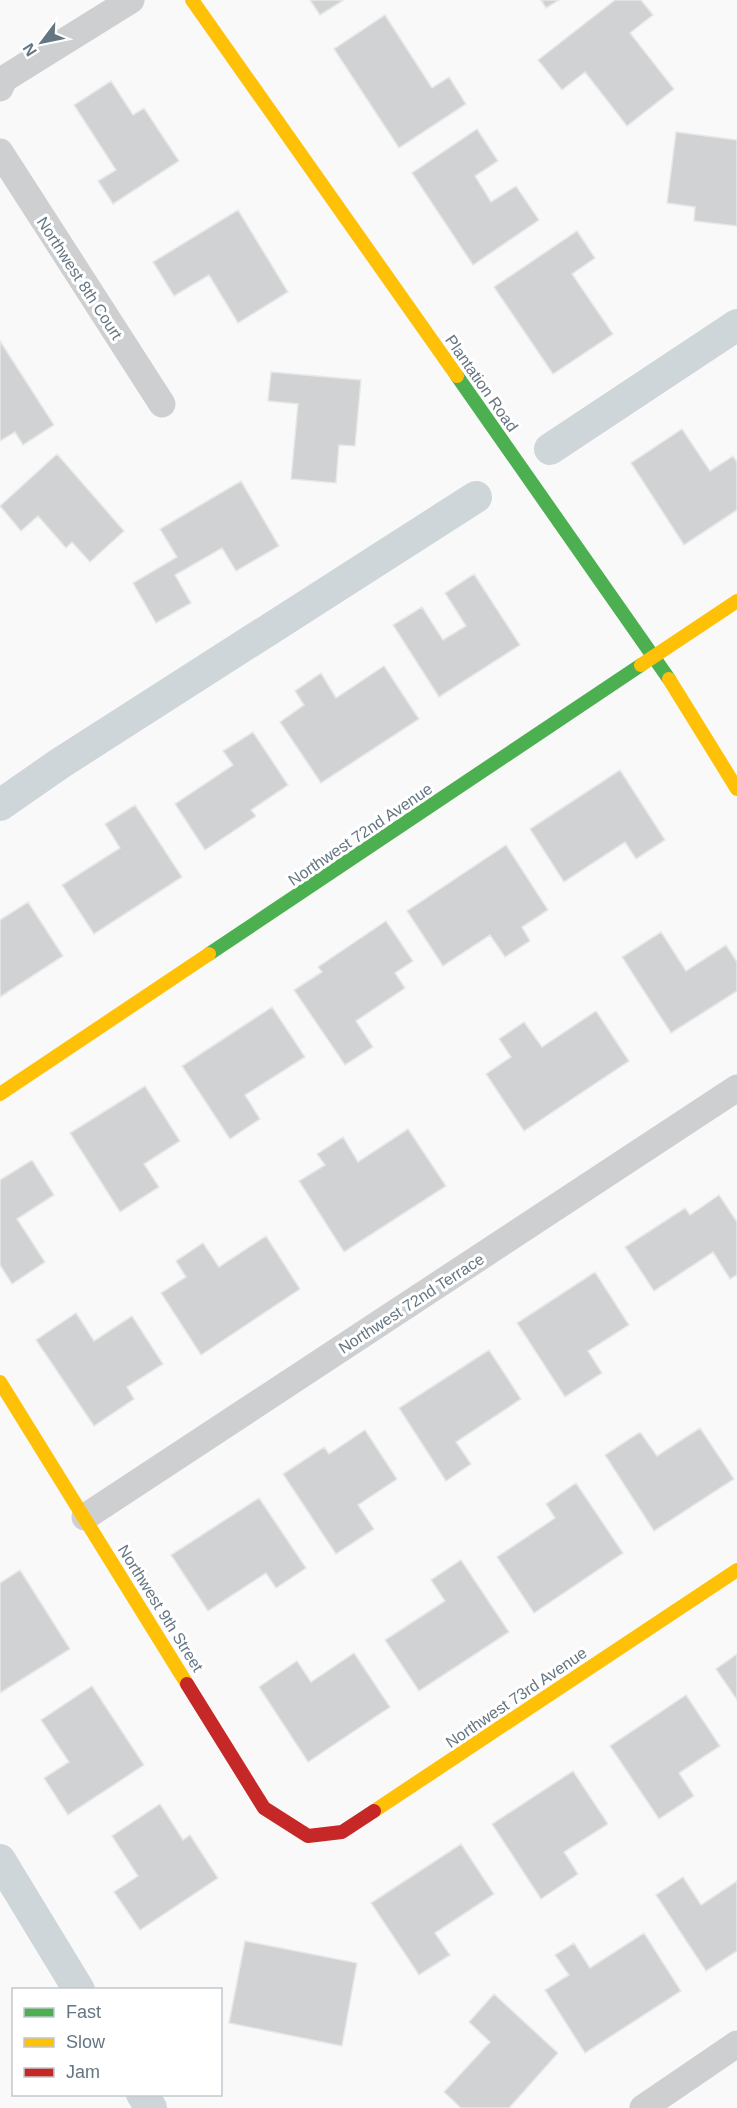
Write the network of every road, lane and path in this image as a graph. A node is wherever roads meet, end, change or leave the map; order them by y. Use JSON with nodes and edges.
{"nodes":[{"id":1,"x":131,"y":0,"type":"edge"},
{"id":2,"x":192,"y":0,"type":"edge"},
{"id":3,"x":0,"y":88,"type":"edge"},
{"id":4,"x":0,"y":152,"type":"edge"},
{"id":5,"x":162,"y":404,"type":"dead end"},
{"id":6,"x":737,"y":601,"type":"edge"},
{"id":7,"x":655,"y":657,"type":"junction"},
{"id":8,"x":737,"y":789,"type":"edge"},
{"id":9,"x":737,"y":1088,"type":"edge"},
{"id":10,"x":0,"y":1094,"type":"edge"},
{"id":11,"x":0,"y":1382,"type":"edge"},
{"id":12,"x":86,"y":1517,"type":"junction"},
{"id":13,"x":737,"y":1570,"type":"edge"},
{"id":14,"x":308,"y":1836,"type":"joint"},
{"id":15,"x":737,"y":2044,"type":"edge"},
{"id":16,"x":643,"y":2108,"type":"edge"}],
"edges":[{"from":1,"to":3,"type":"street"},
{"from":2,"to":7,"type":"street","name":"Plantation Road"},
{"from":4,"to":5,"type":"street","name":"Northwest 8th Court"},
{"from":6,"to":7,"type":"street","name":"Northwest 72nd Avenue"},
{"from":7,"to":8,"type":"street","name":"Plantation Road"},
{"from":7,"to":10,"type":"street","name":"Northwest 72nd Avenue"},
{"from":9,"to":12,"type":"street","name":"Northwest 72nd Terrace"},
{"from":11,"to":12,"type":"street","name":"Northwest 9th Street"},
{"from":12,"to":14,"type":"street","name":"Northwest 9th Street"},
{"from":13,"to":14,"type":"street","name":"Northwest 73rd Avenue"},
{"from":15,"to":16,"type":"street"}]}
